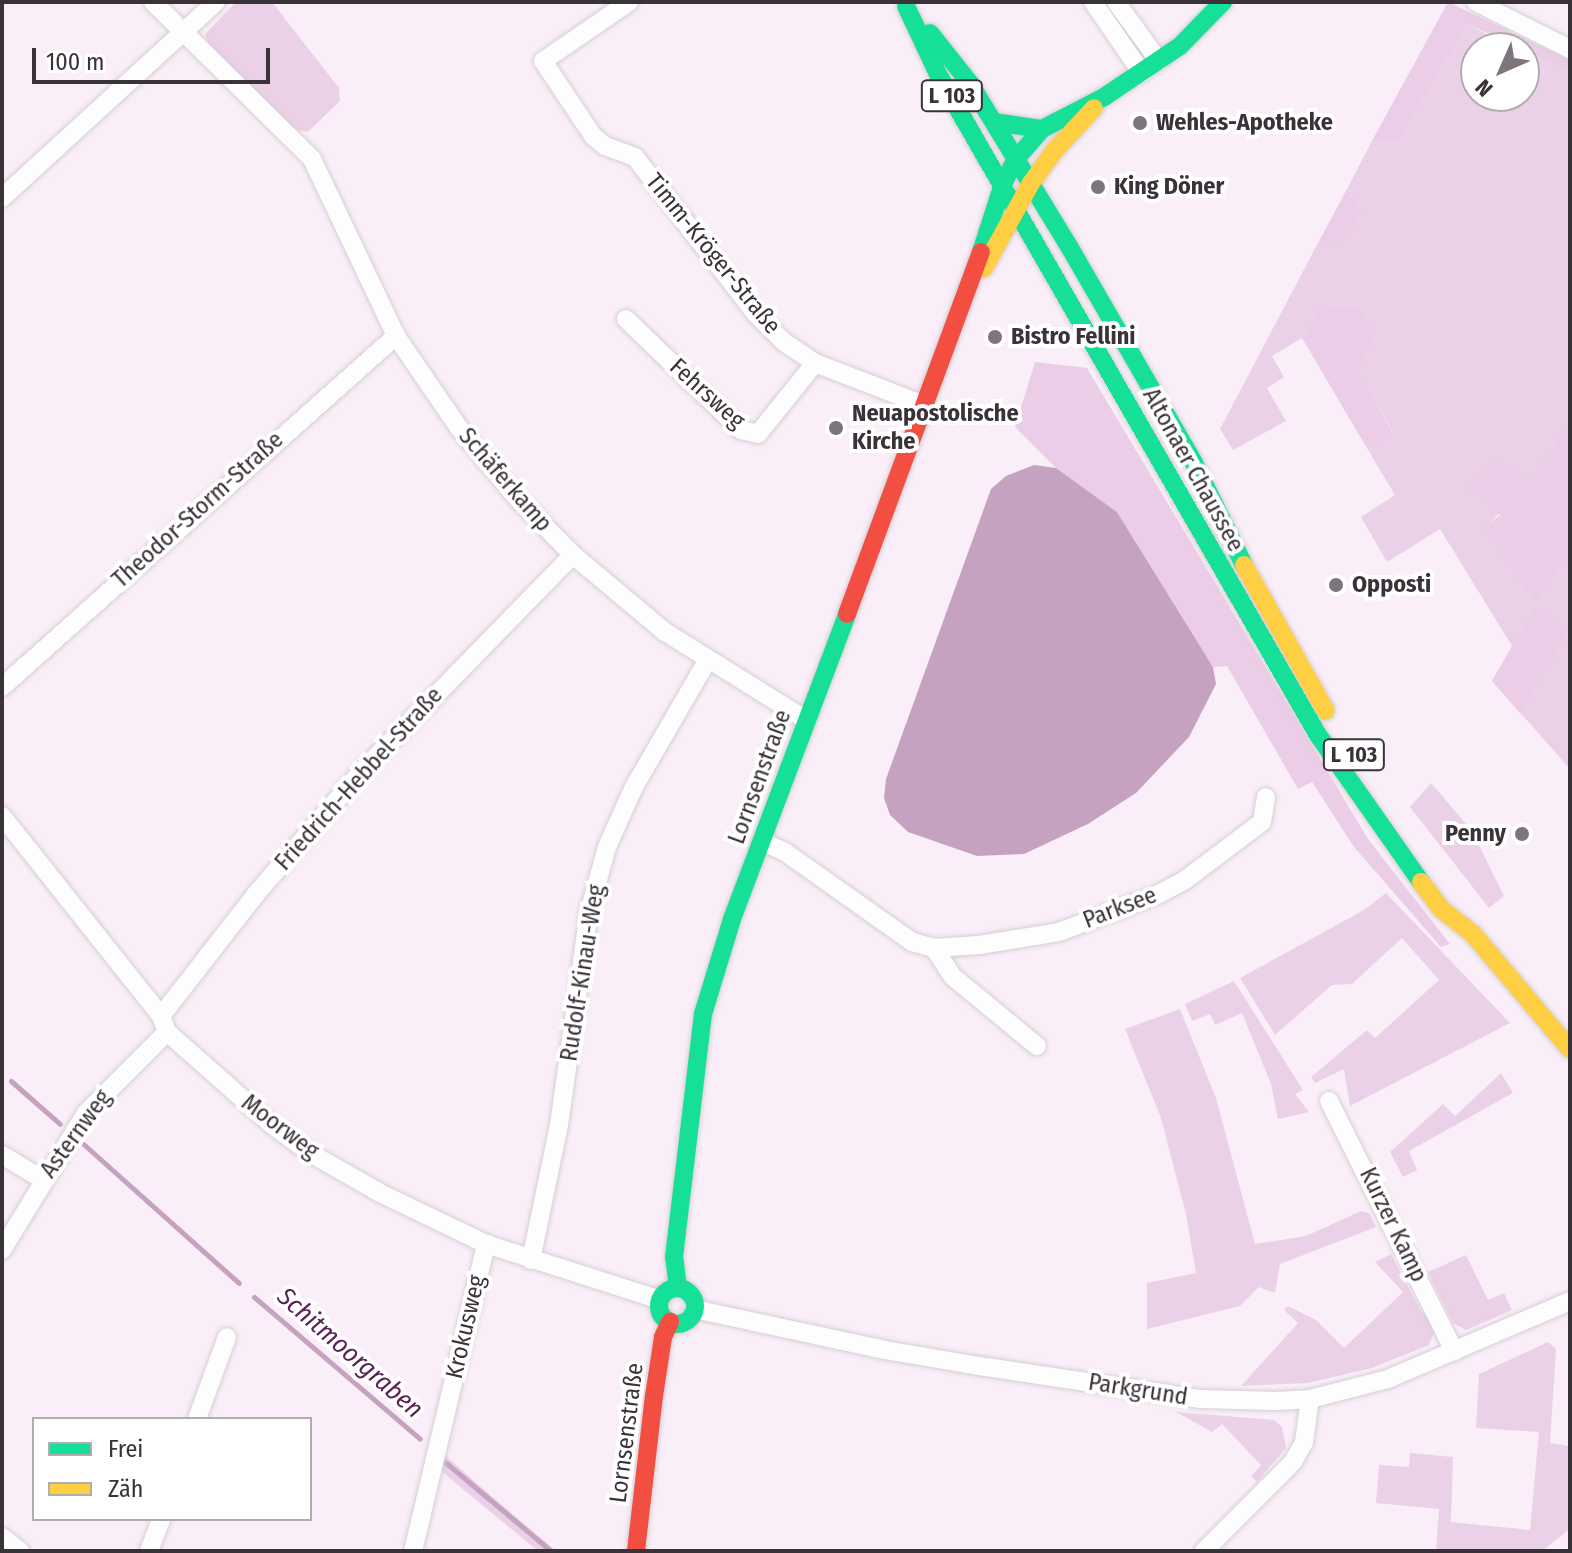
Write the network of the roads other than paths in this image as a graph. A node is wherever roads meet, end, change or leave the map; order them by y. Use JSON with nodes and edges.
{"nodes":[{"id":1,"x":153,"y":2,"type":"edge"},
{"id":2,"x":216,"y":2,"type":"edge"},
{"id":3,"x":629,"y":2,"type":"edge"},
{"id":4,"x":1093,"y":2,"type":"edge"},
{"id":5,"x":1116,"y":2,"type":"edge"},
{"id":6,"x":1223,"y":2,"type":"edge"},
{"id":7,"x":1476,"y":2,"type":"edge"},
{"id":8,"x":907,"y":3,"type":"edge"},
{"id":9,"x":1131,"y":10,"type":"edge"},
{"id":10,"x":1112,"y":30,"type":"junction"},
{"id":11,"x":185,"y":33,"type":"junction"},
{"id":12,"x":1570,"y":49,"type":"edge"},
{"id":13,"x":1159,"y":61,"type":"junction"},
{"id":14,"x":1142,"y":73,"type":"junction"},
{"id":15,"x":1104,"y":97,"type":"junction"},
{"id":16,"x":994,"y":122,"type":"junction"},
{"id":17,"x":1042,"y":129,"type":"junction"},
{"id":18,"x":1016,"y":159,"type":"junction"},
{"id":19,"x":1031,"y":183,"type":"junction"},
{"id":20,"x":1003,"y":184,"type":"junction"},
{"id":21,"x":2,"y":198,"type":"edge"},
{"id":22,"x":1018,"y":211,"type":"junction"},
{"id":23,"x":965,"y":301,"type":"junction"},
{"id":24,"x":626,"y":319,"type":"dead end"},
{"id":25,"x":396,"y":336,"type":"junction"},
{"id":26,"x":815,"y":363,"type":"junction"},
{"id":27,"x":924,"y":405,"type":"junction"},
{"id":28,"x":573,"y":555,"type":"junction"},
{"id":29,"x":707,"y":661,"type":"junction"},
{"id":30,"x":2,"y":687,"type":"edge"},
{"id":31,"x":806,"y":720,"type":"junction"},
{"id":32,"x":1266,"y":797,"type":"dead end"},
{"id":33,"x":2,"y":816,"type":"edge"},
{"id":34,"x":762,"y":842,"type":"junction"},
{"id":35,"x":1473,"y":934,"type":"junction"},
{"id":36,"x":934,"y":948,"type":"junction"},
{"id":37,"x":164,"y":1024,"type":"junction"},
{"id":38,"x":1037,"y":1046,"type":"dead end"},
{"id":39,"x":1570,"y":1049,"type":"edge"},
{"id":40,"x":1329,"y":1101,"type":"dead end"},
{"id":41,"x":2,"y":1155,"type":"edge"},
{"id":42,"x":42,"y":1179,"type":"junction"},
{"id":43,"x":486,"y":1244,"type":"junction"},
{"id":44,"x":2,"y":1250,"type":"edge"},
{"id":45,"x":531,"y":1260,"type":"junction"},
{"id":46,"x":678,"y":1288,"type":"junction"},
{"id":47,"x":660,"y":1300,"type":"junction"},
{"id":48,"x":1570,"y":1301,"type":"edge"},
{"id":49,"x":694,"y":1309,"type":"junction"},
{"id":50,"x":670,"y":1322,"type":"junction"},
{"id":51,"x":227,"y":1337,"type":"dead end"},
{"id":52,"x":1454,"y":1351,"type":"junction"},
{"id":53,"x":1310,"y":1399,"type":"junction"},
{"id":54,"x":198,"y":1417,"type":"edge"},
{"id":55,"x":160,"y":1521,"type":"edge"},
{"id":56,"x":2,"y":1537,"type":"edge"},
{"id":57,"x":20,"y":1551,"type":"edge"},
{"id":58,"x":149,"y":1551,"type":"edge"},
{"id":59,"x":413,"y":1551,"type":"edge"},
{"id":60,"x":636,"y":1551,"type":"edge"},
{"id":61,"x":1204,"y":1551,"type":"edge"}],
"edges":[{"from":1,"to":11,"type":"street","name":"Schäferkamp"},
{"from":2,"to":11,"type":"street"},
{"from":3,"to":26,"type":"street","name":"Timm-Kröger-Straße"},
{"from":4,"to":10,"type":"street"},
{"from":5,"to":9,"type":"street"},
{"from":6,"to":13,"type":"main road"},
{"from":7,"to":12,"type":"street"},
{"from":8,"to":16,"type":"main road","name":"Altonaer Chaussee","number":"L 103"},
{"from":8,"to":20,"type":"main road","name":"Altonaer Chaussee","number":"L 103"},
{"from":9,"to":10,"type":"street"},
{"from":9,"to":13,"type":"street"},
{"from":10,"to":14,"type":"street"},
{"from":11,"to":21,"type":"street"},
{"from":11,"to":25,"type":"street","name":"Schäferkamp"},
{"from":13,"to":14,"type":"main road"},
{"from":14,"to":15,"type":"main road"},
{"from":15,"to":17,"type":"main road"},
{"from":15,"to":19,"type":"main road","name":"Lornsenstraße"},
{"from":16,"to":17,"type":"main road"},
{"from":16,"to":18,"type":"main road","name":"Altonaer Chaussee","number":"L 103"},
{"from":17,"to":18,"type":"main road","name":"Lornsenstraße"},
{"from":18,"to":19,"type":"main road","name":"Altonaer Chaussee","number":"L 103"},
{"from":18,"to":20,"type":"main road","name":"Lornsenstraße"},
{"from":19,"to":20,"type":"main road"},
{"from":19,"to":22,"type":"main road","name":"Lornsenstraße"},
{"from":19,"to":35,"type":"main road","name":"Altonaer Chaussee","number":"L 103"},
{"from":20,"to":22,"type":"main road","name":"Altonaer Chaussee","number":"L 103"},
{"from":20,"to":23,"type":"main road","name":"Lornsenstraße"},
{"from":22,"to":23,"type":"main road","name":"Lornsenstraße"},
{"from":22,"to":35,"type":"main road","name":"Altonaer Chaussee","number":"L 103"},
{"from":23,"to":27,"type":"main road","name":"Lornsenstraße"},
{"from":24,"to":26,"type":"street","name":"Fehrsweg"},
{"from":25,"to":28,"type":"street","name":"Schäferkamp"},
{"from":25,"to":30,"type":"street","name":"Theodor-Storm-Straße"},
{"from":26,"to":27,"type":"street","name":"Timm-Kröger-Straße"},
{"from":27,"to":31,"type":"main road","name":"Lornsenstraße"},
{"from":28,"to":29,"type":"street","name":"Schäferkamp"},
{"from":28,"to":37,"type":"street","name":"Friedrich-Hebbel-Straße"},
{"from":29,"to":31,"type":"street","name":"Schäferkamp"},
{"from":29,"to":45,"type":"street","name":"Rudolf-Kinau-Weg"},
{"from":31,"to":34,"type":"main road","name":"Lornsenstraße"},
{"from":32,"to":36,"type":"street","name":"Parksee"},
{"from":33,"to":37,"type":"street","name":"Moorweg"},
{"from":34,"to":36,"type":"street"},
{"from":34,"to":46,"type":"main road","name":"Lornsenstraße"},
{"from":35,"to":39,"type":"main road","name":"Altonaer Chaussee","number":"L 103"},
{"from":36,"to":38,"type":"street"},
{"from":37,"to":42,"type":"street","name":"Asternweg"},
{"from":37,"to":43,"type":"street","name":"Moorweg"},
{"from":40,"to":52,"type":"street","name":"Kurzer Kamp"},
{"from":41,"to":42,"type":"street"},
{"from":42,"to":44,"type":"street","name":"Asternweg"},
{"from":43,"to":45,"type":"street","name":"Moorweg"},
{"from":43,"to":59,"type":"street","name":"Krokusweg"},
{"from":45,"to":47,"type":"street","name":"Moorweg"},
{"from":46,"to":47,"type":"main road"},
{"from":46,"to":49,"type":"main road"},
{"from":47,"to":50,"type":"main road"},
{"from":48,"to":52,"type":"street","name":"Parkgrund"},
{"from":49,"to":50,"type":"main road"},
{"from":49,"to":53,"type":"street","name":"Parkgrund"},
{"from":50,"to":60,"type":"main road","name":"Lornsenstraße"},
{"from":51,"to":54,"type":"street"},
{"from":52,"to":53,"type":"street","name":"Parkgrund"},
{"from":53,"to":61,"type":"street"},
{"from":55,"to":58,"type":"street"},
{"from":56,"to":57,"type":"street"}]}
